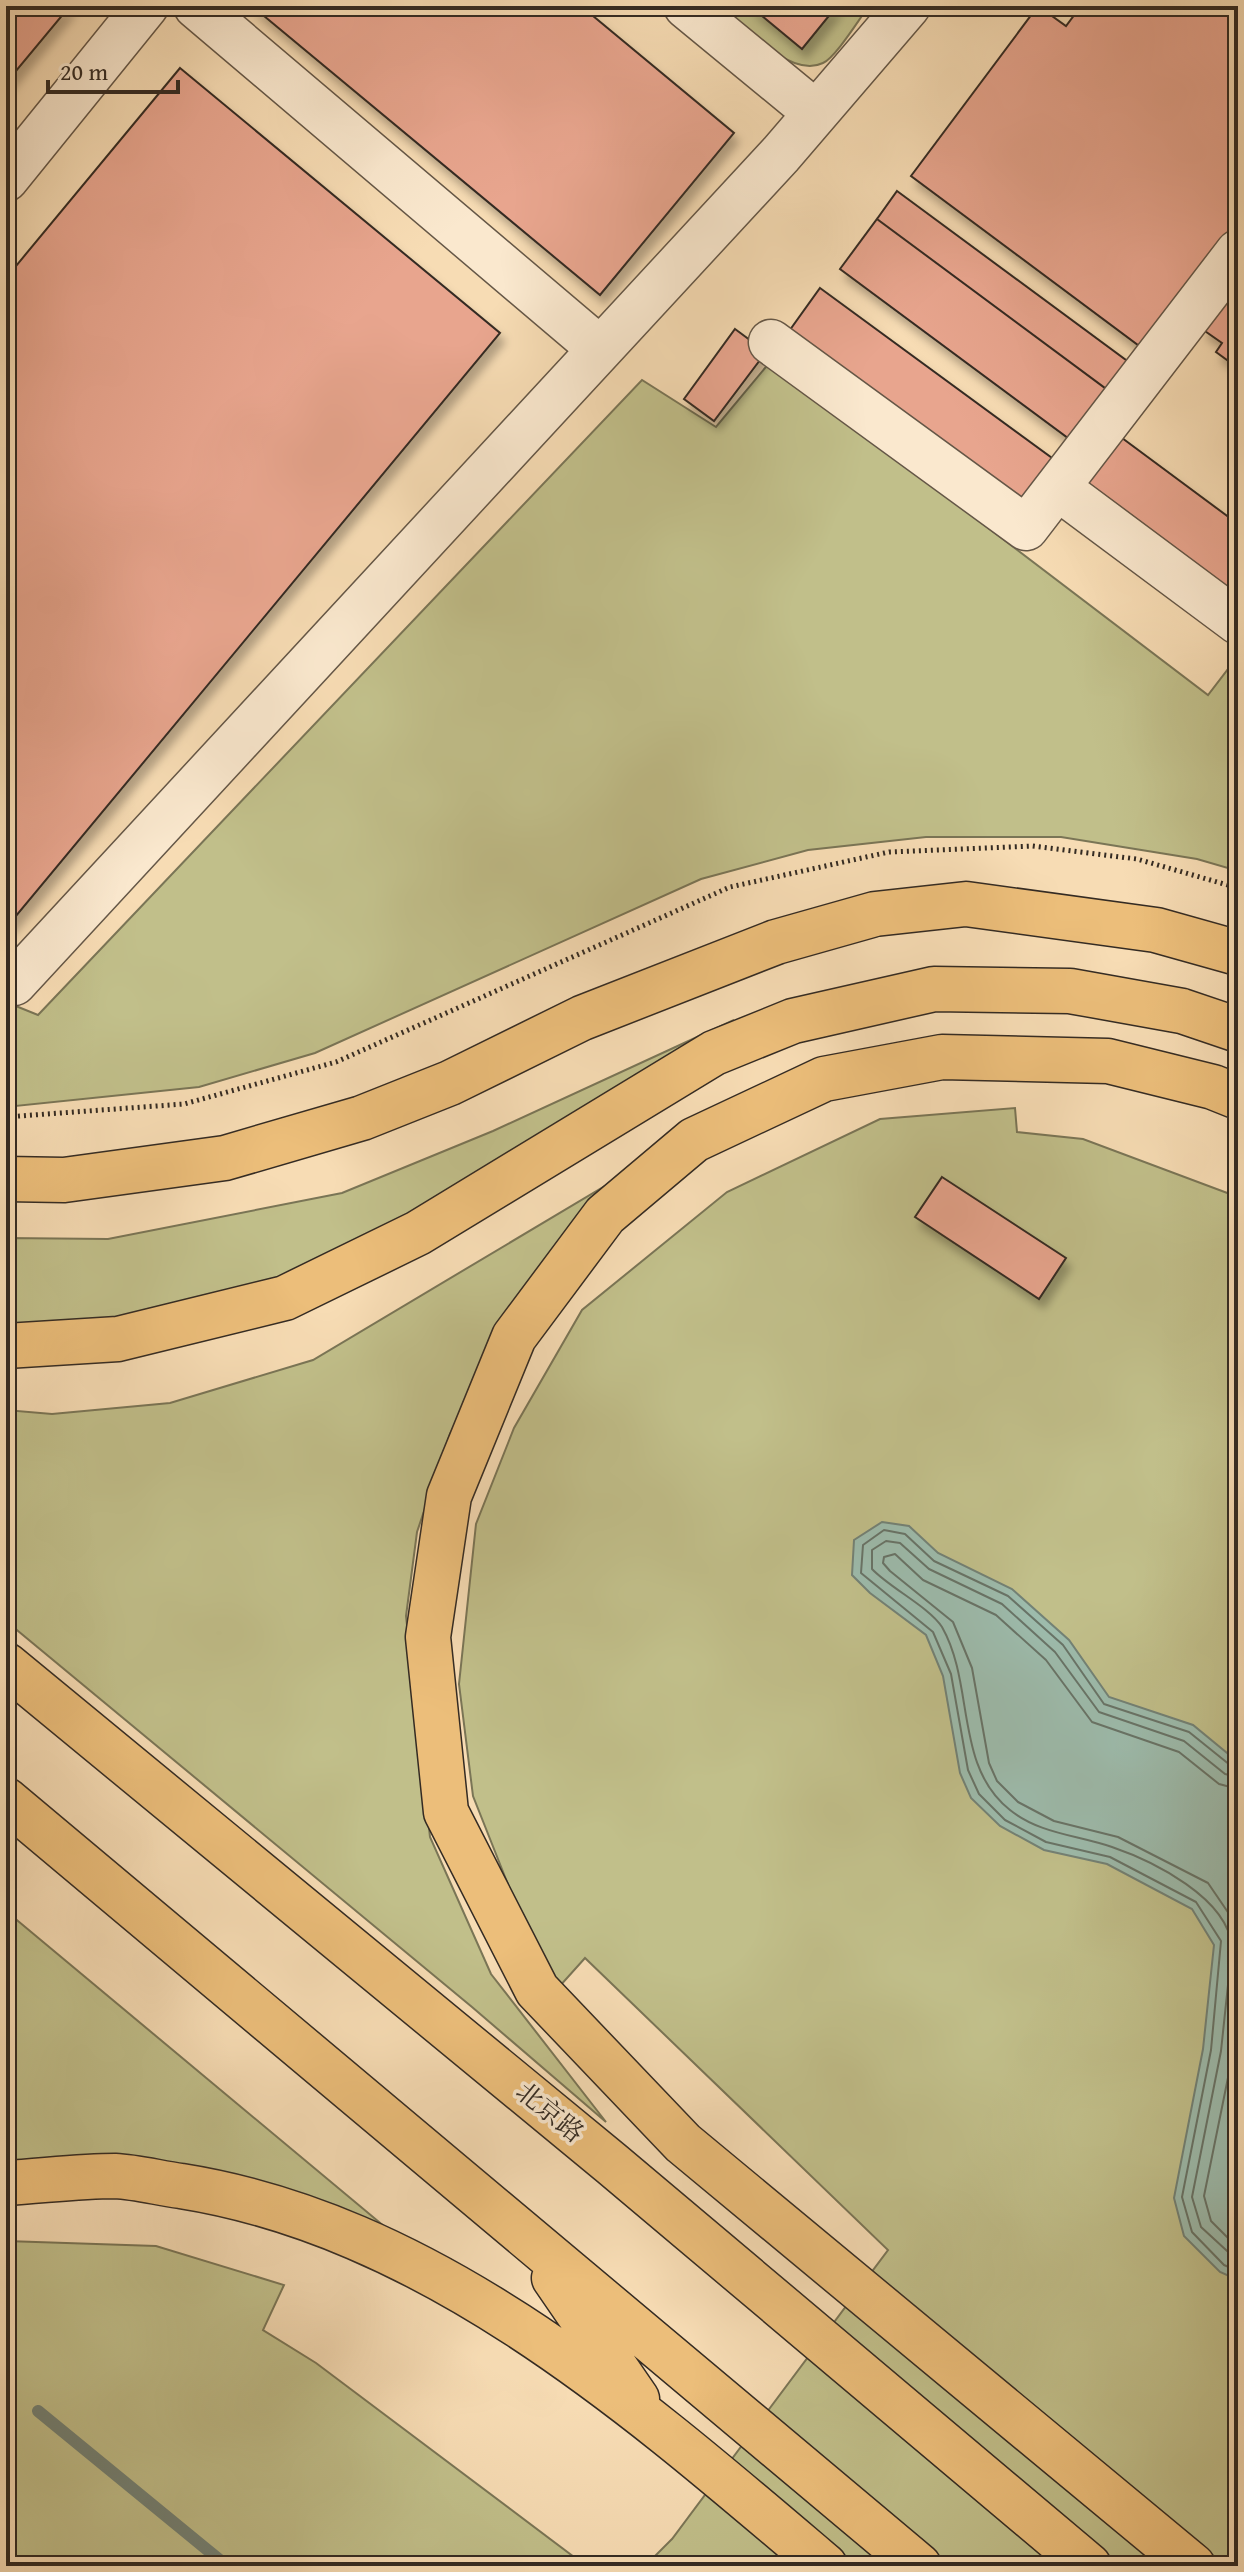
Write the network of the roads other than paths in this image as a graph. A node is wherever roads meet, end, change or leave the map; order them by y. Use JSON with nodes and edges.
{"nodes":[{"id":1,"x":146,"y":6,"type":"edge"},
{"id":2,"x":196,"y":6,"type":"edge"},
{"id":3,"x":686,"y":6,"type":"edge"},
{"id":4,"x":908,"y":6,"type":"edge"},
{"id":5,"x":816,"y":113,"type":"junction"},
{"id":6,"x":6,"y":179,"type":"edge"},
{"id":7,"x":1238,"y":252,"type":"edge"},
{"id":8,"x":771,"y":342,"type":"dead end"},
{"id":9,"x":600,"y":349,"type":"junction"},
{"id":10,"x":1058,"y":488,"type":"junction"},
{"id":11,"x":1238,"y":622,"type":"edge"},
{"id":12,"x":1238,"y":953,"type":"edge"},
{"id":13,"x":6,"y":976,"type":"edge"},
{"id":14,"x":1238,"y":1030,"type":"edge"},
{"id":15,"x":1238,"y":1097,"type":"edge"},
{"id":16,"x":6,"y":1179,"type":"edge"},
{"id":17,"x":6,"y":1346,"type":"edge"},
{"id":18,"x":6,"y":1665,"type":"edge"},
{"id":19,"x":6,"y":1800,"type":"edge"},
{"id":20,"x":612,"y":2164,"type":"junction"},
{"id":21,"x":6,"y":2183,"type":"edge"},
{"id":22,"x":521,"y":2230,"type":"junction"},
{"id":23,"x":807,"y":2245,"type":"junction"},
{"id":24,"x":654,"y":2425,"type":"junction"},
{"id":25,"x":825,"y":2566,"type":"edge"},
{"id":26,"x":919,"y":2566,"type":"edge"},
{"id":27,"x":1089,"y":2566,"type":"edge"},
{"id":28,"x":1193,"y":2566,"type":"edge"}],
"edges":[{"from":1,"to":6,"type":"lane"},
{"from":2,"to":9,"type":"lane"},
{"from":3,"to":5,"type":"lane"},
{"from":4,"to":5,"type":"lane"},
{"from":5,"to":9,"type":"lane"},
{"from":7,"to":10,"type":"lane"},
{"from":8,"to":10,"type":"lane"},
{"from":9,"to":13,"type":"lane"},
{"from":10,"to":11,"type":"lane"},
{"from":12,"to":16,"type":"main road"},
{"from":14,"to":17,"type":"main road"},
{"from":15,"to":23,"type":"main road"},
{"from":18,"to":20,"type":"main road","name":"北京路"},
{"from":19,"to":22,"type":"main road"},
{"from":20,"to":23,"type":"main road"},
{"from":20,"to":27,"type":"main road","name":"北京路"},
{"from":21,"to":24,"type":"main road"},
{"from":22,"to":24,"type":"main road"},
{"from":22,"to":26,"type":"main road"},
{"from":23,"to":28,"type":"main road"},
{"from":24,"to":25,"type":"main road"}]}
